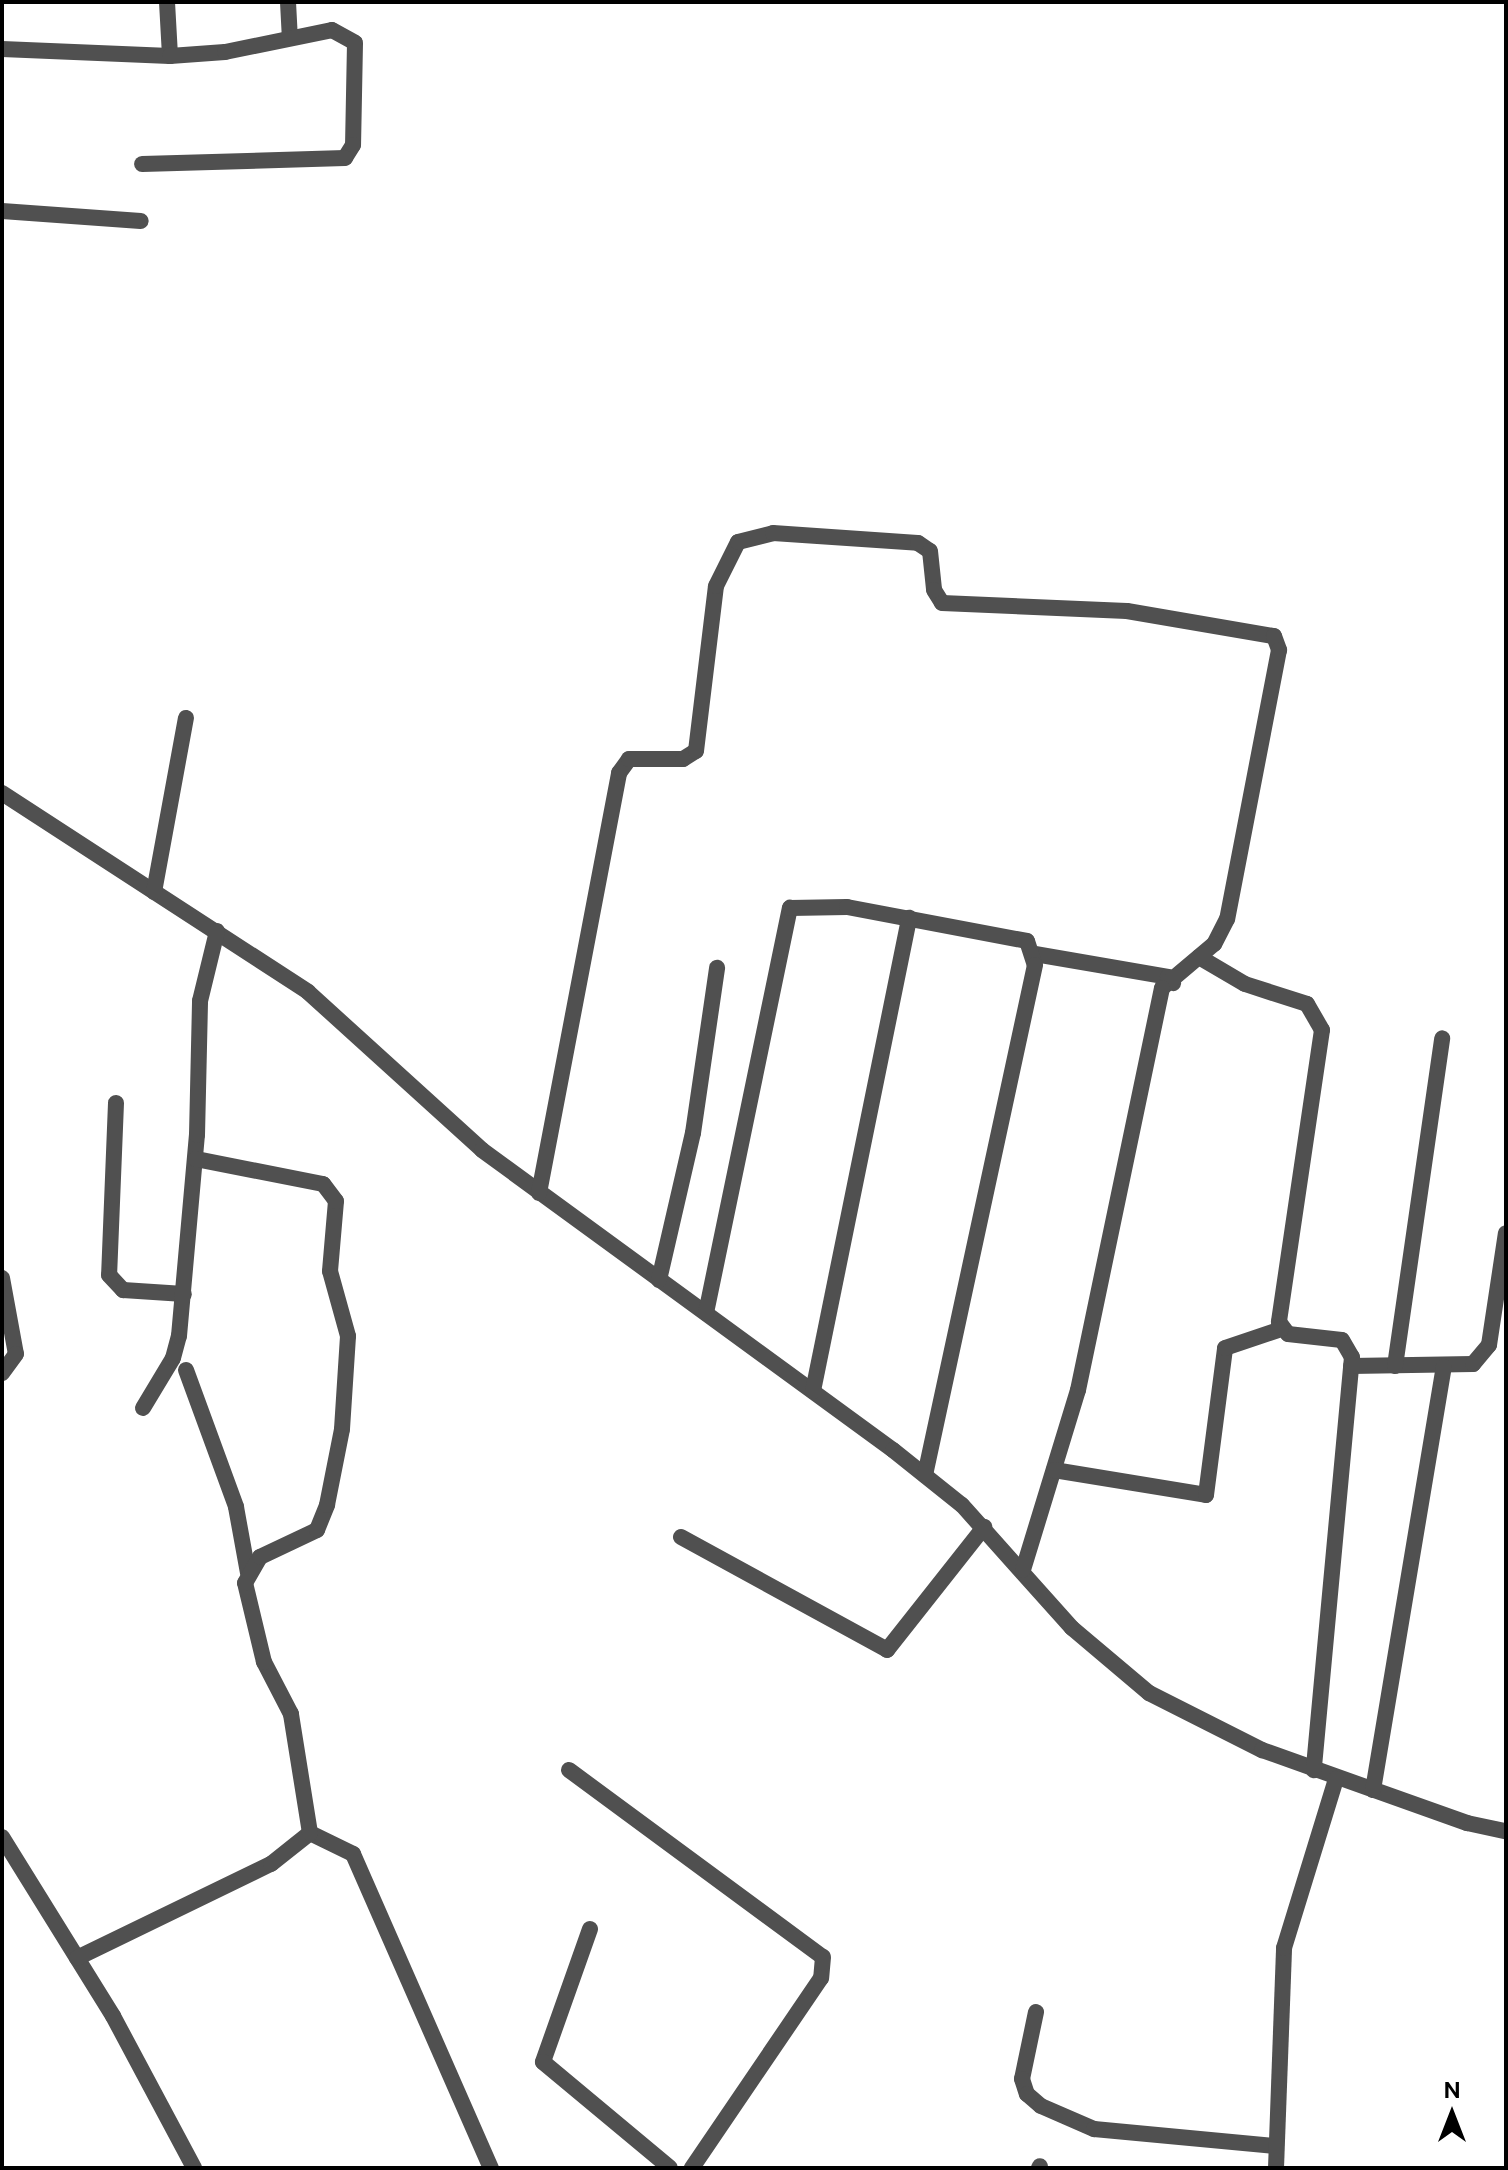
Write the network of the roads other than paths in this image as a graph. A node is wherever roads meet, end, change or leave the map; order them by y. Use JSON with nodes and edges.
{"nodes":[{"id":1,"x":167,"y":2,"type":"edge"},
{"id":2,"x":288,"y":2,"type":"edge"},
{"id":3,"x":290,"y":37,"type":"junction"},
{"id":4,"x":2,"y":49,"type":"edge"},
{"id":5,"x":170,"y":56,"type":"junction"},
{"id":6,"x":142,"y":164,"type":"dead end"},
{"id":7,"x":2,"y":211,"type":"edge"},
{"id":8,"x":141,"y":221,"type":"dead end"},
{"id":9,"x":186,"y":718,"type":"dead end"},
{"id":10,"x":2,"y":793,"type":"edge"},
{"id":11,"x":154,"y":892,"type":"junction"},
{"id":12,"x":909,"y":918,"type":"junction"},
{"id":13,"x":217,"y":931,"type":"junction"},
{"id":14,"x":1035,"y":954,"type":"junction"},
{"id":15,"x":1199,"y":957,"type":"junction"},
{"id":16,"x":717,"y":968,"type":"dead end"},
{"id":17,"x":1171,"y":981,"type":"junction"},
{"id":18,"x":1442,"y":1038,"type":"dead end"},
{"id":19,"x":116,"y":1103,"type":"dead end"},
{"id":20,"x":195,"y":1159,"type":"junction"},
{"id":21,"x":539,"y":1193,"type":"junction"},
{"id":22,"x":1506,"y":1233,"type":"edge"},
{"id":23,"x":2,"y":1278,"type":"edge"},
{"id":24,"x":659,"y":1280,"type":"junction"},
{"id":25,"x":184,"y":1294,"type":"junction"},
{"id":26,"x":706,"y":1313,"type":"junction"},
{"id":27,"x":1281,"y":1329,"type":"junction"},
{"id":28,"x":1351,"y":1366,"type":"junction"},
{"id":29,"x":1395,"y":1366,"type":"junction"},
{"id":30,"x":1444,"y":1367,"type":"junction"},
{"id":31,"x":186,"y":1370,"type":"dead end"},
{"id":32,"x":2,"y":1373,"type":"edge"},
{"id":33,"x":813,"y":1391,"type":"junction"},
{"id":34,"x":143,"y":1408,"type":"dead end"},
{"id":35,"x":1054,"y":1470,"type":"junction"},
{"id":36,"x":925,"y":1475,"type":"junction"},
{"id":37,"x":984,"y":1527,"type":"junction"},
{"id":38,"x":681,"y":1537,"type":"dead end"},
{"id":39,"x":1023,"y":1570,"type":"junction"},
{"id":40,"x":248,"y":1573,"type":"junction"},
{"id":41,"x":569,"y":1770,"type":"dead end"},
{"id":42,"x":1314,"y":1770,"type":"junction"},
{"id":43,"x":1336,"y":1779,"type":"junction"},
{"id":44,"x":1373,"y":1790,"type":"junction"},
{"id":45,"x":1506,"y":1831,"type":"edge"},
{"id":46,"x":310,"y":1833,"type":"junction"},
{"id":47,"x":2,"y":1837,"type":"edge"},
{"id":48,"x":590,"y":1929,"type":"dead end"},
{"id":49,"x":77,"y":1958,"type":"junction"},
{"id":50,"x":1036,"y":2012,"type":"dead end"},
{"id":51,"x":1275,"y":2146,"type":"junction"},
{"id":52,"x":492,"y":2167,"type":"edge"},
{"id":53,"x":194,"y":2168,"type":"edge"},
{"id":54,"x":670,"y":2168,"type":"edge"},
{"id":55,"x":692,"y":2168,"type":"edge"},
{"id":56,"x":1276,"y":2168,"type":"edge"}],
"edges":[{"from":1,"to":5,"type":"street"},
{"from":2,"to":3,"type":"street"},
{"from":3,"to":5,"type":"street"},
{"from":3,"to":6,"type":"street"},
{"from":4,"to":5,"type":"street"},
{"from":7,"to":8,"type":"street"},
{"from":9,"to":11,"type":"street"},
{"from":10,"to":11,"type":"street"},
{"from":11,"to":13,"type":"street"},
{"from":12,"to":14,"type":"street"},
{"from":12,"to":26,"type":"street"},
{"from":12,"to":33,"type":"street"},
{"from":13,"to":20,"type":"street"},
{"from":13,"to":21,"type":"street"},
{"from":14,"to":17,"type":"street"},
{"from":14,"to":36,"type":"street"},
{"from":15,"to":17,"type":"street"},
{"from":15,"to":21,"type":"street"},
{"from":15,"to":27,"type":"street"},
{"from":16,"to":24,"type":"street"},
{"from":17,"to":35,"type":"street"},
{"from":18,"to":29,"type":"street"},
{"from":19,"to":25,"type":"street"},
{"from":20,"to":25,"type":"street"},
{"from":20,"to":40,"type":"street"},
{"from":21,"to":24,"type":"street"},
{"from":22,"to":30,"type":"street"},
{"from":23,"to":32,"type":"street"},
{"from":24,"to":26,"type":"street"},
{"from":25,"to":34,"type":"street"},
{"from":26,"to":33,"type":"street"},
{"from":27,"to":28,"type":"street"},
{"from":27,"to":35,"type":"street"},
{"from":28,"to":29,"type":"street"},
{"from":28,"to":42,"type":"street"},
{"from":29,"to":30,"type":"street"},
{"from":30,"to":44,"type":"street"},
{"from":31,"to":40,"type":"street"},
{"from":33,"to":36,"type":"street"},
{"from":35,"to":39,"type":"street"},
{"from":36,"to":37,"type":"street"},
{"from":37,"to":38,"type":"street"},
{"from":37,"to":39,"type":"street"},
{"from":39,"to":42,"type":"street"},
{"from":40,"to":46,"type":"street"},
{"from":41,"to":55,"type":"street"},
{"from":42,"to":43,"type":"street"},
{"from":43,"to":44,"type":"street"},
{"from":43,"to":51,"type":"street"},
{"from":44,"to":45,"type":"street"},
{"from":46,"to":49,"type":"street"},
{"from":46,"to":52,"type":"street"},
{"from":47,"to":49,"type":"street"},
{"from":48,"to":54,"type":"street"},
{"from":49,"to":53,"type":"street"},
{"from":50,"to":51,"type":"street"},
{"from":51,"to":56,"type":"street"}]}
